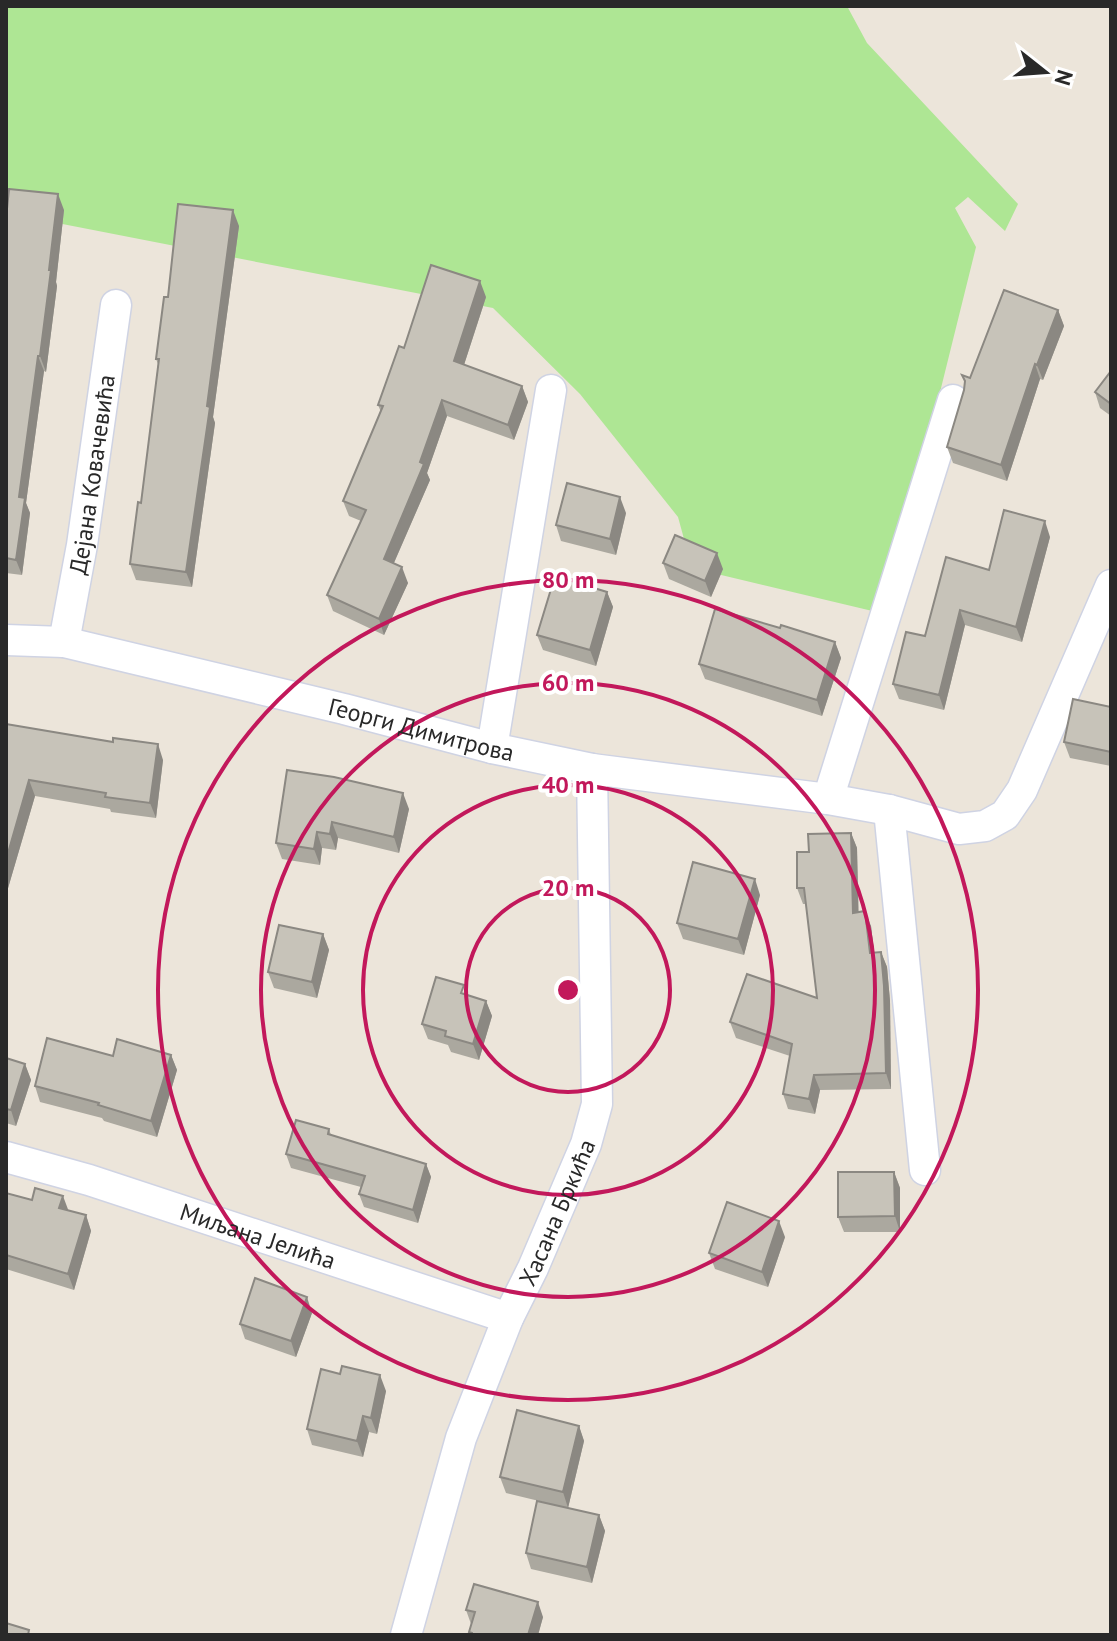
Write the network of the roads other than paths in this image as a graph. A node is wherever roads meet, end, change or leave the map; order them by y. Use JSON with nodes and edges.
{"nodes":[{"id":1,"x":116,"y":305,"type":"dead end"},
{"id":2,"x":551,"y":390,"type":"dead end"},
{"id":3,"x":953,"y":400,"type":"dead end"},
{"id":4,"x":1111,"y":585,"type":"edge"},
{"id":5,"x":6,"y":640,"type":"edge"},
{"id":6,"x":64,"y":642,"type":"junction"},
{"id":7,"x":492,"y":748,"type":"junction"},
{"id":8,"x":592,"y":769,"type":"junction"},
{"id":9,"x":828,"y":799,"type":"junction"},
{"id":10,"x":889,"y":810,"type":"junction"},
{"id":11,"x":6,"y":1157,"type":"edge"},
{"id":12,"x":925,"y":1170,"type":"dead end"},
{"id":13,"x":508,"y":1318,"type":"junction"},
{"id":14,"x":406,"y":1635,"type":"edge"}],
"edges":[{"from":1,"to":6,"type":"street","name":"Дејана Ковачевића"},
{"from":2,"to":7,"type":"street"},
{"from":3,"to":9,"type":"street"},
{"from":4,"to":10,"type":"street","name":"Георги Димитрова"},
{"from":5,"to":6,"type":"street","name":"Георги Димитрова"},
{"from":6,"to":7,"type":"street","name":"Георги Димитрова"},
{"from":7,"to":8,"type":"street","name":"Георги Димитрова"},
{"from":8,"to":9,"type":"street","name":"Георги Димитрова"},
{"from":8,"to":13,"type":"street","name":"Хасана Бркића"},
{"from":9,"to":10,"type":"street","name":"Георги Димитрова"},
{"from":10,"to":12,"type":"street"},
{"from":11,"to":13,"type":"street","name":"Миљана Јелића"},
{"from":13,"to":14,"type":"street","name":"Хасана Бркића"}]}
